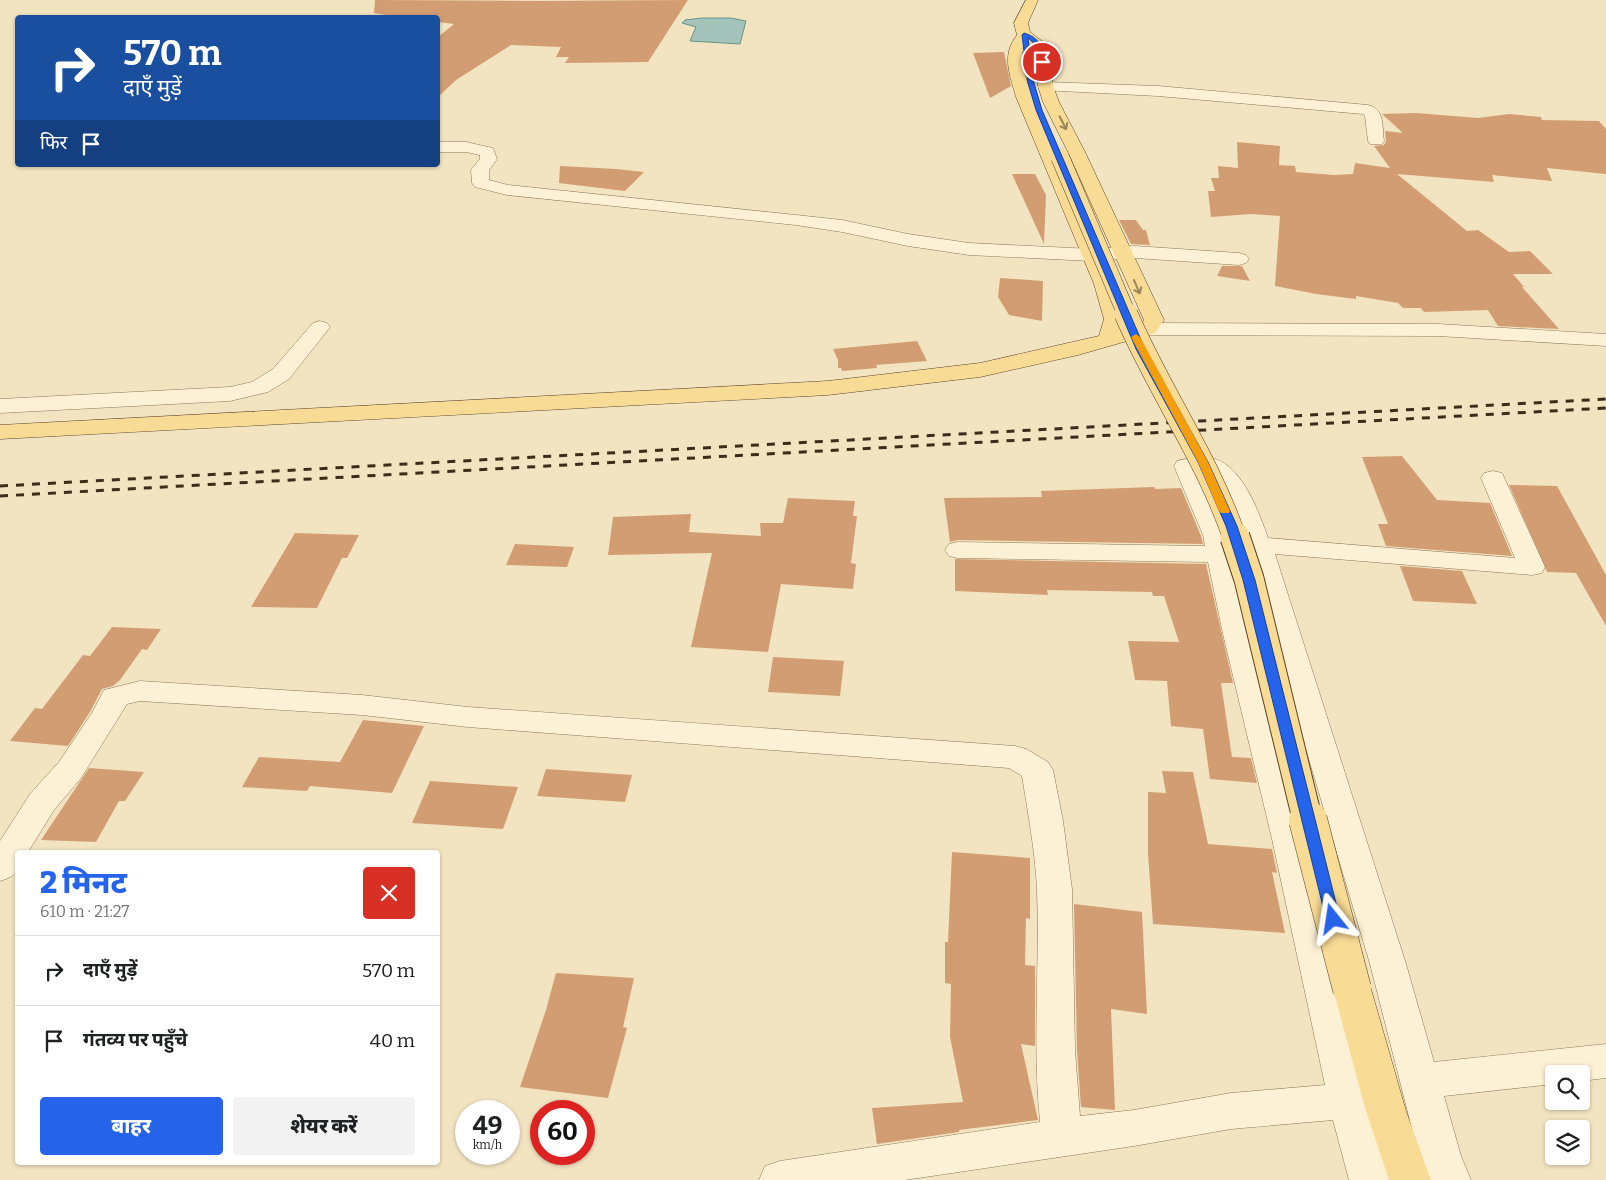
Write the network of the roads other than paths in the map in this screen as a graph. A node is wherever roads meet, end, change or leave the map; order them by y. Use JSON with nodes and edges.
{"nodes":[{"id":1,"x":1032,"y":0,"type":"edge"},
{"id":2,"x":1024,"y":35,"type":"junction"},
{"id":3,"x":1046,"y":87,"type":"junction"},
{"id":4,"x":1376,"y":141,"type":"dead end"},
{"id":5,"x":440,"y":147,"type":"edge"},
{"id":6,"x":1122,"y":253,"type":"junction"},
{"id":7,"x":1092,"y":255,"type":"junction"},
{"id":8,"x":1239,"y":259,"type":"dead end"},
{"id":9,"x":320,"y":327,"type":"dead end"},
{"id":10,"x":1148,"y":330,"type":"junction"},
{"id":11,"x":1109,"y":339,"type":"junction"},
{"id":12,"x":1606,"y":340,"type":"edge"},
{"id":13,"x":0,"y":406,"type":"edge"},
{"id":14,"x":0,"y":432,"type":"edge"},
{"id":15,"x":1493,"y":478,"type":"dead end"},
{"id":16,"x":958,"y":550,"type":"dead end"},
{"id":17,"x":1260,"y":551,"type":"junction"},
{"id":18,"x":1220,"y":555,"type":"junction"},
{"id":19,"x":0,"y":868,"type":"edge"},
{"id":20,"x":1606,"y":1061,"type":"edge"},
{"id":21,"x":1420,"y":1082,"type":"junction"},
{"id":22,"x":1349,"y":1101,"type":"junction"},
{"id":23,"x":1062,"y":1137,"type":"junction"},
{"id":24,"x":780,"y":1180,"type":"edge"},
{"id":25,"x":1370,"y":1180,"type":"edge"},
{"id":26,"x":1410,"y":1180,"type":"edge"},
{"id":27,"x":1450,"y":1180,"type":"edge"}],
"edges":[{"from":1,"to":2,"type":"main road"},
{"from":2,"to":3,"type":"main road"},
{"from":2,"to":7,"type":"main road"},
{"from":2,"to":26,"type":"main road","bridge":true},
{"from":3,"to":4,"type":"street"},
{"from":3,"to":6,"type":"main road","one_way":true},
{"from":5,"to":7,"type":"street"},
{"from":6,"to":7,"type":"street"},
{"from":6,"to":8,"type":"street"},
{"from":6,"to":10,"type":"main road","one_way":true},
{"from":7,"to":11,"type":"main road"},
{"from":9,"to":13,"type":"street"},
{"from":10,"to":11,"type":"main road"},
{"from":10,"to":12,"type":"street"},
{"from":11,"to":14,"type":"main road"},
{"from":15,"to":17,"type":"street"},
{"from":16,"to":18,"type":"street"},
{"from":17,"to":18,"type":"street"},
{"from":17,"to":18,"type":"street"},
{"from":17,"to":21,"type":"street"},
{"from":18,"to":22,"type":"street"},
{"from":19,"to":23,"type":"street"},
{"from":20,"to":21,"type":"street"},
{"from":21,"to":27,"type":"street"},
{"from":22,"to":23,"type":"street"},
{"from":22,"to":25,"type":"street"},
{"from":23,"to":24,"type":"street"}]}
